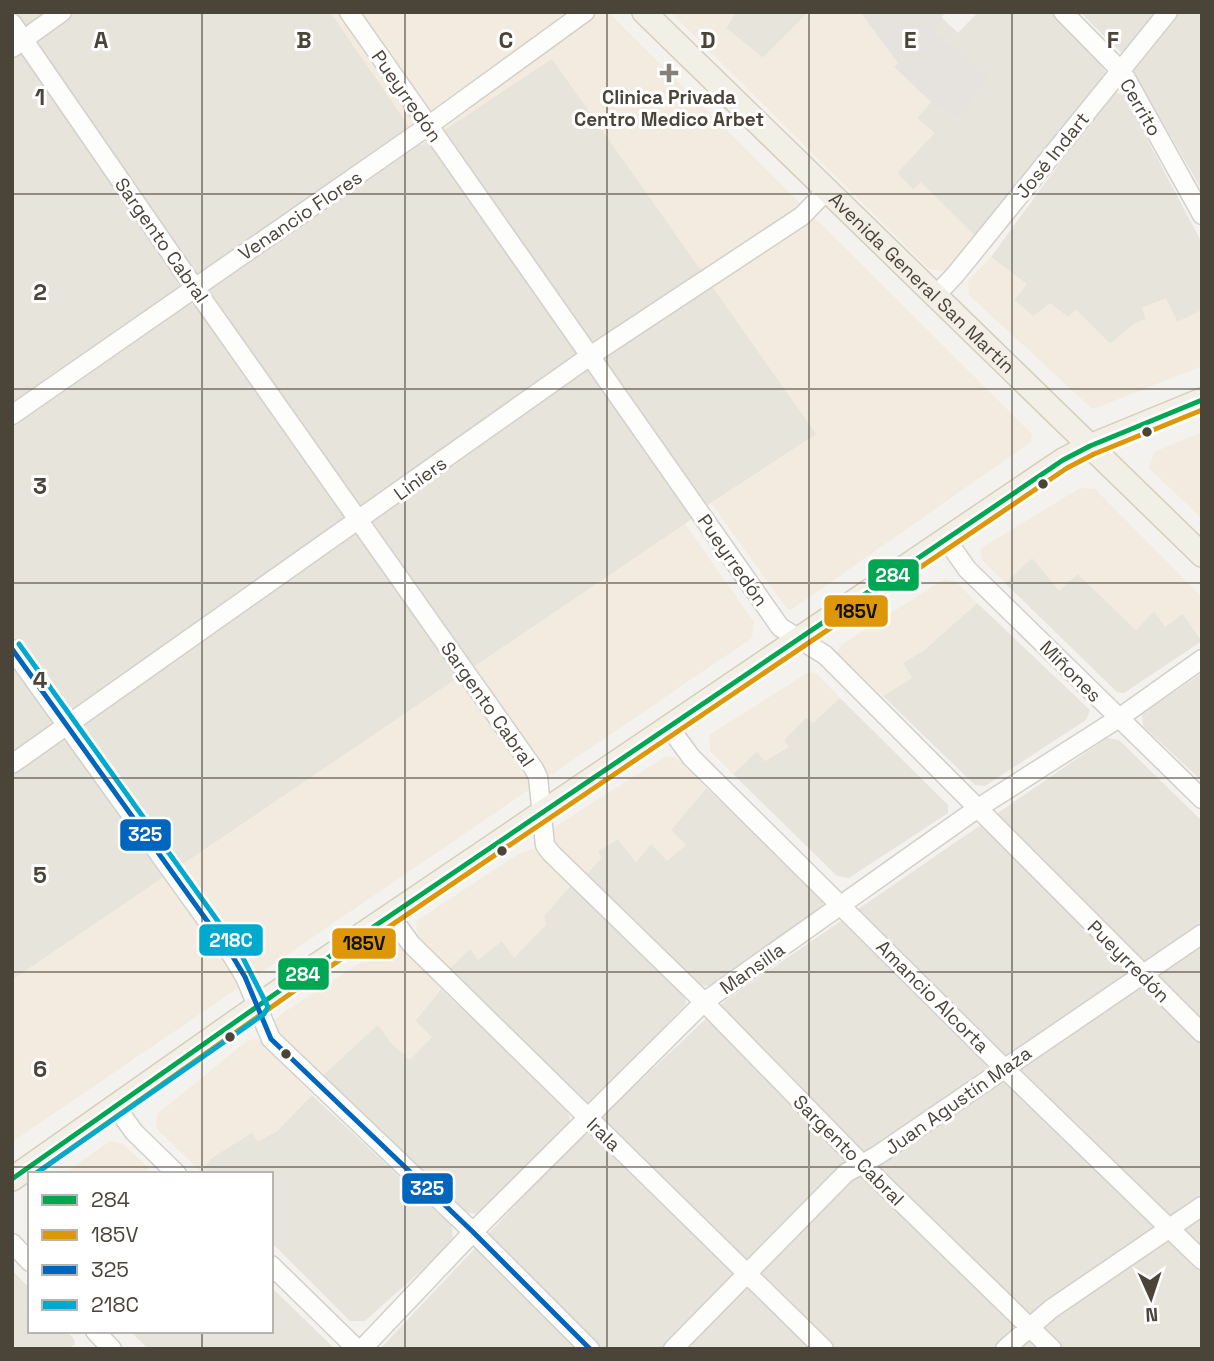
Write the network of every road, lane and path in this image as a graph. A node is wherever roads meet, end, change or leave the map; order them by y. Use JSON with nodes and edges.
{"nodes":[{"id":1,"x":62,"y":12,"type":"edge"},
{"id":2,"x":349,"y":12,"type":"edge"},
{"id":3,"x":585,"y":12,"type":"edge"},
{"id":4,"x":644,"y":12,"type":"edge"},
{"id":5,"x":1063,"y":12,"type":"edge"},
{"id":6,"x":1168,"y":12,"type":"edge"},
{"id":7,"x":12,"y":23,"type":"edge"},
{"id":8,"x":18,"y":43,"type":"edge"},
{"id":9,"x":1120,"y":70,"type":"junction"},
{"id":10,"x":428,"y":127,"type":"junction"},
{"id":11,"x":826,"y":191,"type":"junction"},
{"id":12,"x":1200,"y":208,"type":"edge"},
{"id":13,"x":194,"y":287,"type":"junction"},
{"id":14,"x":935,"y":296,"type":"junction"},
{"id":15,"x":590,"y":356,"type":"junction"},
{"id":16,"x":1202,"y":400,"type":"edge"},
{"id":17,"x":12,"y":415,"type":"edge"},
{"id":18,"x":1090,"y":446,"type":"junction"},
{"id":19,"x":360,"y":520,"type":"junction"},
{"id":20,"x":946,"y":539,"type":"junction"},
{"id":21,"x":1202,"y":555,"type":"edge"},
{"id":22,"x":800,"y":639,"type":"junction"},
{"id":23,"x":12,"y":649,"type":"edge"},
{"id":24,"x":1202,"y":659,"type":"edge"},
{"id":25,"x":1119,"y":718,"type":"junction"},
{"id":26,"x":66,"y":726,"type":"junction"},
{"id":27,"x":669,"y":727,"type":"junction"},
{"id":28,"x":12,"y":764,"type":"edge"},
{"id":29,"x":1202,"y":799,"type":"edge"},
{"id":30,"x":978,"y":808,"type":"junction"},
{"id":31,"x":541,"y":814,"type":"junction"},
{"id":32,"x":841,"y":904,"type":"junction"},
{"id":33,"x":390,"y":915,"type":"junction"},
{"id":34,"x":1202,"y":934,"type":"edge"},
{"id":35,"x":1142,"y":974,"type":"junction"},
{"id":36,"x":704,"y":1002,"type":"junction"},
{"id":37,"x":259,"y":1007,"type":"junction"},
{"id":38,"x":1202,"y":1032,"type":"edge"},
{"id":39,"x":1004,"y":1068,"type":"junction"},
{"id":40,"x":116,"y":1107,"type":"junction"},
{"id":41,"x":587,"y":1117,"type":"junction"},
{"id":42,"x":862,"y":1164,"type":"junction"},
{"id":43,"x":175,"y":1172,"type":"edge"},
{"id":44,"x":12,"y":1179,"type":"edge"},
{"id":45,"x":1202,"y":1206,"type":"edge"},
{"id":46,"x":1170,"y":1228,"type":"junction"},
{"id":47,"x":473,"y":1232,"type":"junction"},
{"id":48,"x":12,"y":1243,"type":"edge"},
{"id":49,"x":28,"y":1260,"type":"edge"},
{"id":50,"x":1202,"y":1260,"type":"edge"},
{"id":51,"x":273,"y":1267,"type":"edge"},
{"id":52,"x":747,"y":1273,"type":"junction"},
{"id":53,"x":1029,"y":1326,"type":"junction"},
{"id":54,"x":360,"y":1349,"type":"edge"},
{"id":55,"x":590,"y":1349,"type":"edge"},
{"id":56,"x":673,"y":1349,"type":"edge"},
{"id":57,"x":824,"y":1349,"type":"edge"},
{"id":58,"x":1005,"y":1349,"type":"edge"},
{"id":59,"x":1052,"y":1349,"type":"edge"}],
"edges":[{"from":1,"to":8,"type":"street"},
{"from":2,"to":10,"type":"street","name":"Pueyrredón"},
{"from":3,"to":10,"type":"street","name":"Venancio Flores"},
{"from":4,"to":11,"type":"main road","name":"Avenida General San Martín"},
{"from":5,"to":9,"type":"street","name":"Cerrito"},
{"from":6,"to":9,"type":"street","name":"José Indart"},
{"from":7,"to":8,"type":"street","name":"Sargento Cabral"},
{"from":8,"to":13,"type":"street","name":"Sargento Cabral"},
{"from":9,"to":12,"type":"street","name":"Cerrito"},
{"from":9,"to":14,"type":"street","name":"José Indart"},
{"from":10,"to":13,"type":"street","name":"Venancio Flores"},
{"from":10,"to":15,"type":"street","name":"Pueyrredón"},
{"from":11,"to":14,"type":"main road","name":"Avenida General San Martín"},
{"from":11,"to":15,"type":"street","name":"Liniers"},
{"from":13,"to":17,"type":"street","name":"Venancio Flores"},
{"from":13,"to":19,"type":"street","name":"Sargento Cabral"},
{"from":14,"to":18,"type":"main road","name":"Avenida General San Martín"},
{"from":15,"to":19,"type":"street","name":"Liniers"},
{"from":15,"to":22,"type":"street","name":"Pueyrredón"},
{"from":16,"to":18,"type":"main road"},
{"from":18,"to":20,"type":"main road"},
{"from":18,"to":21,"type":"main road","name":"Avenida General San Martín"},
{"from":19,"to":26,"type":"street","name":"Liniers"},
{"from":19,"to":31,"type":"street","name":"Sargento Cabral"},
{"from":20,"to":22,"type":"main road"},
{"from":20,"to":25,"type":"street","name":"Miñones"},
{"from":22,"to":27,"type":"main road"},
{"from":22,"to":30,"type":"street","name":"Pueyrredón"},
{"from":23,"to":26,"type":"street"},
{"from":24,"to":25,"type":"street","name":"Mansilla"},
{"from":25,"to":29,"type":"street","name":"Miñones"},
{"from":25,"to":30,"type":"street","name":"Mansilla"},
{"from":26,"to":28,"type":"street","name":"Liniers"},
{"from":26,"to":37,"type":"street"},
{"from":27,"to":31,"type":"main road"},
{"from":27,"to":32,"type":"street","name":"Amancio Alcorta"},
{"from":30,"to":32,"type":"street","name":"Mansilla"},
{"from":30,"to":35,"type":"street","name":"Pueyrredón"},
{"from":31,"to":33,"type":"main road"},
{"from":31,"to":36,"type":"street","name":"Sargento Cabral"},
{"from":32,"to":36,"type":"street","name":"Mansilla"},
{"from":32,"to":39,"type":"street","name":"Amancio Alcorta"},
{"from":33,"to":37,"type":"main road"},
{"from":33,"to":41,"type":"street","name":"Irala"},
{"from":34,"to":35,"type":"street","name":"Juan Agustín Maza"},
{"from":35,"to":38,"type":"street","name":"Pueyrredón"},
{"from":35,"to":39,"type":"street","name":"Juan Agustín Maza"},
{"from":36,"to":41,"type":"street","name":"Mansilla"},
{"from":36,"to":42,"type":"street","name":"Sargento Cabral"},
{"from":37,"to":40,"type":"main road"},
{"from":37,"to":47,"type":"street"},
{"from":39,"to":42,"type":"street","name":"Juan Agustín Maza"},
{"from":39,"to":46,"type":"street","name":"Amancio Alcorta"},
{"from":40,"to":43,"type":"street"},
{"from":40,"to":44,"type":"main road"},
{"from":41,"to":47,"type":"street","name":"Mansilla"},
{"from":41,"to":52,"type":"street","name":"Irala"},
{"from":42,"to":52,"type":"street","name":"Juan Agustín Maza"},
{"from":42,"to":53,"type":"street","name":"Sargento Cabral"},
{"from":45,"to":46,"type":"street"},
{"from":46,"to":50,"type":"street","name":"Amancio Alcorta"},
{"from":46,"to":53,"type":"street"},
{"from":47,"to":54,"type":"street","name":"Mansilla"},
{"from":47,"to":55,"type":"street"},
{"from":48,"to":49,"type":"street"},
{"from":51,"to":54,"type":"street"},
{"from":52,"to":56,"type":"street","name":"Juan Agustín Maza"},
{"from":52,"to":57,"type":"street","name":"Irala"},
{"from":53,"to":58,"type":"street"},
{"from":53,"to":59,"type":"street","name":"Sargento Cabral"}]}
